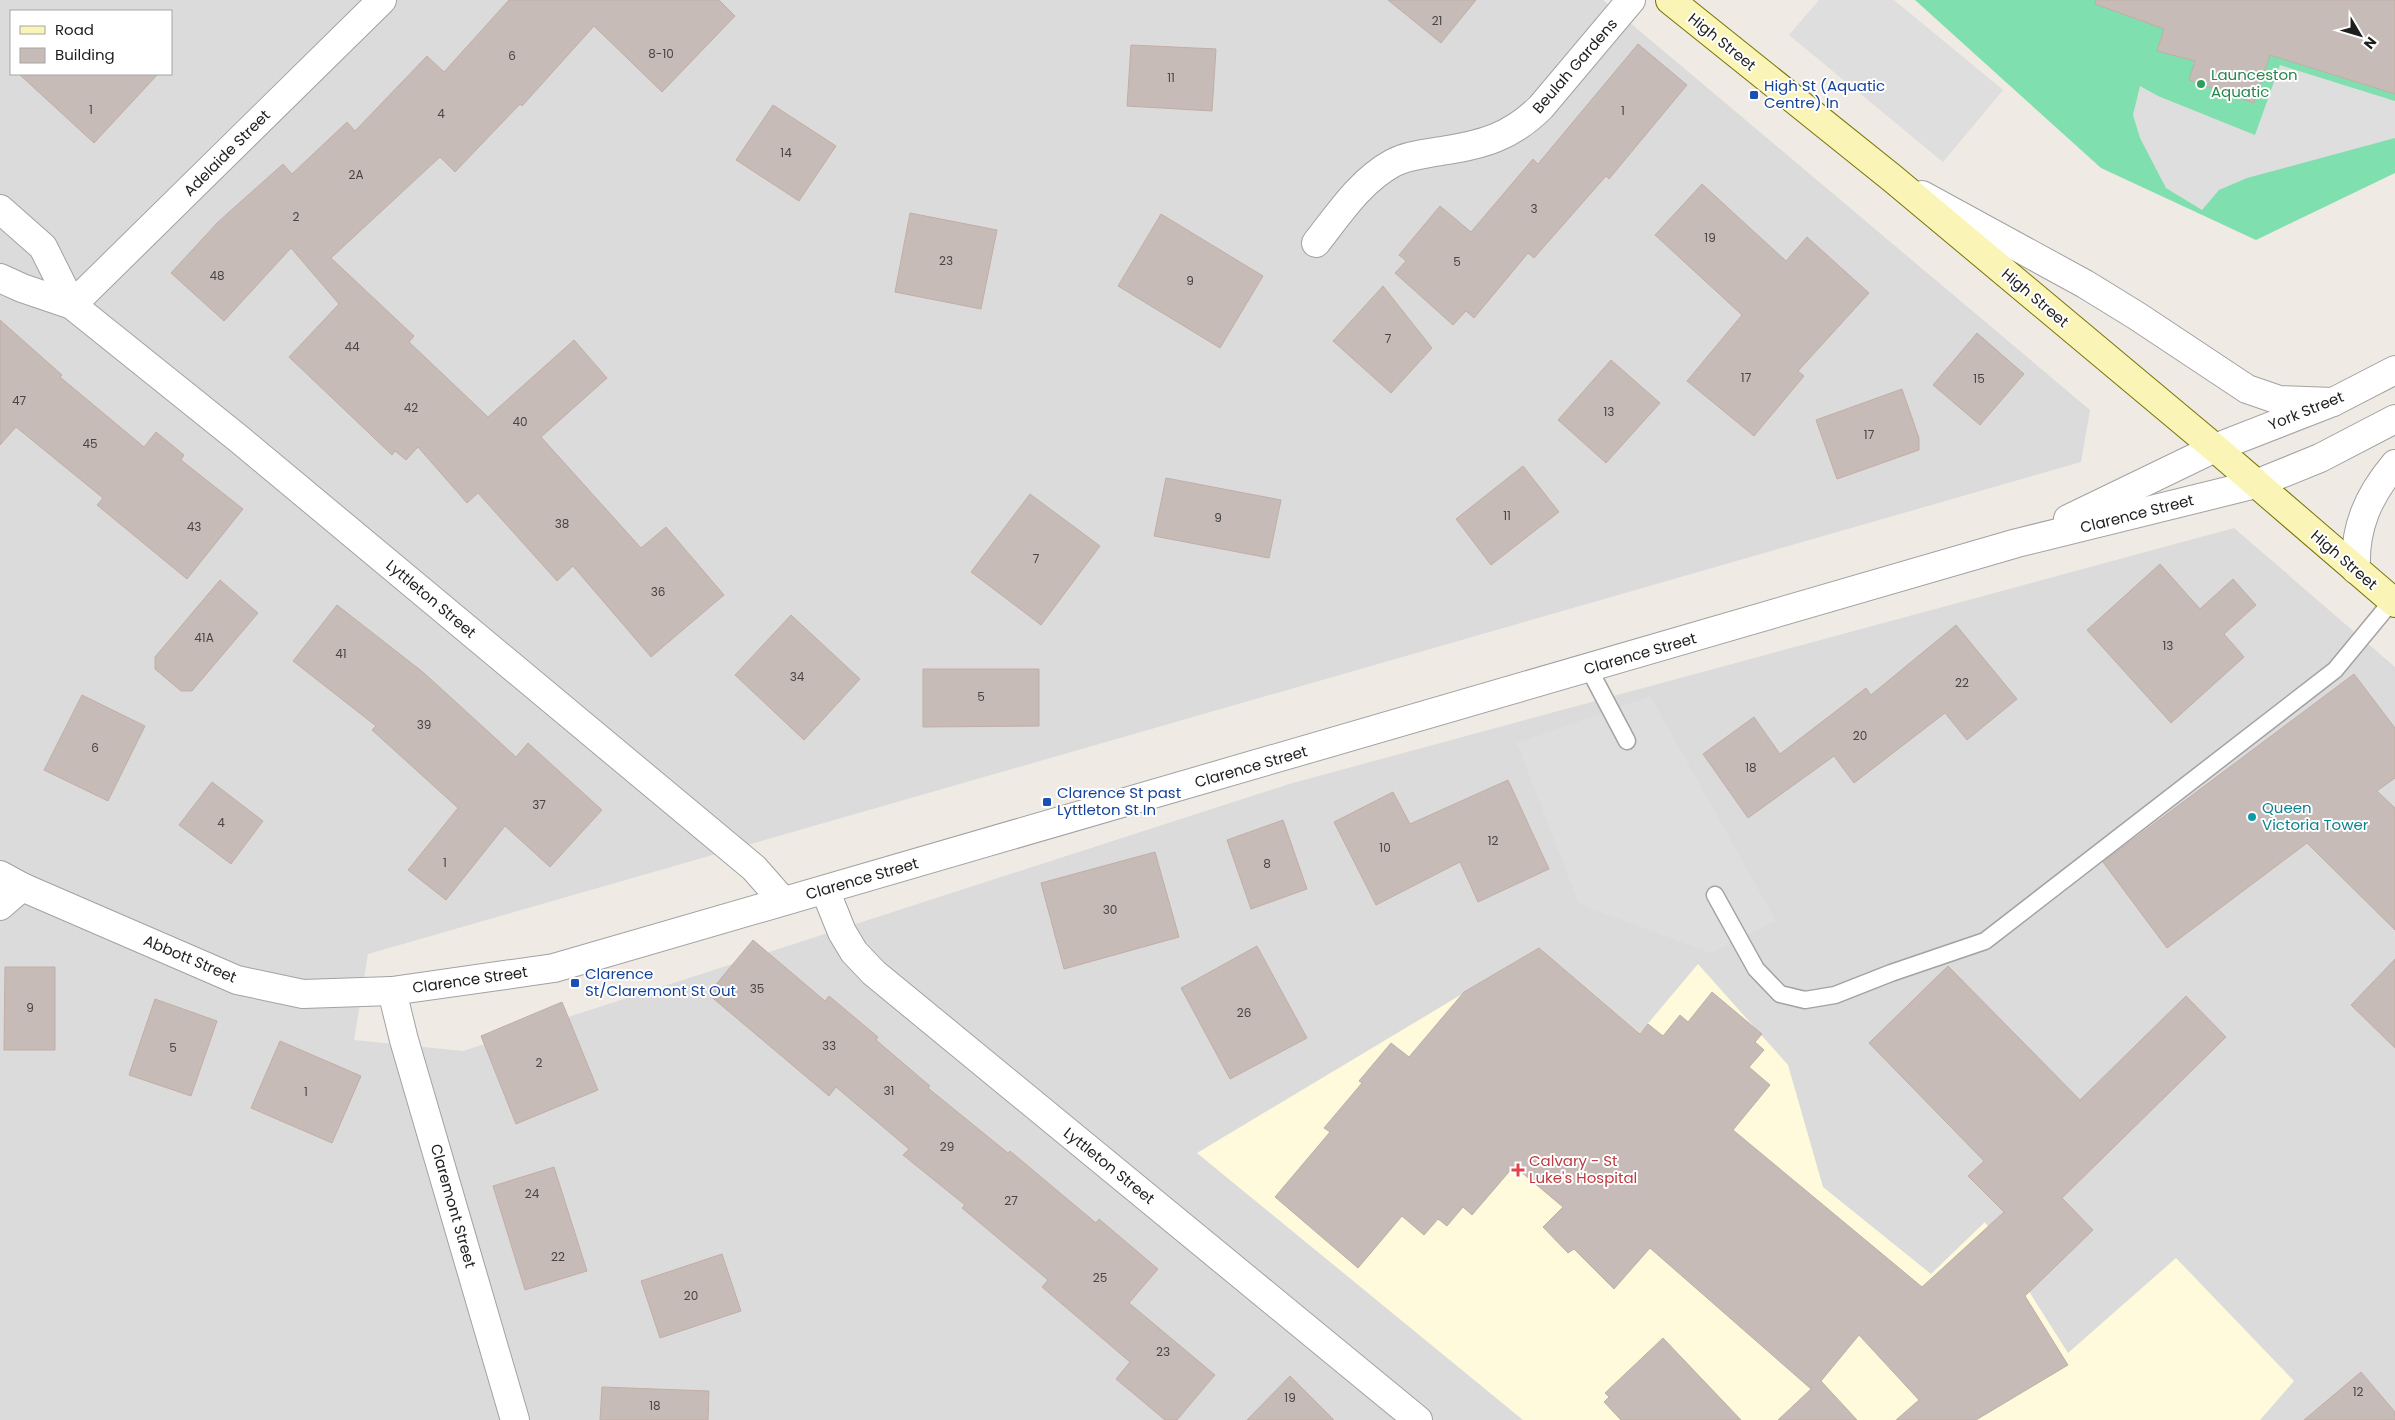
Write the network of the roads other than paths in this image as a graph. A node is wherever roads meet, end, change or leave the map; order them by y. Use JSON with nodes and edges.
{"nodes":[{"id":1,"x":382,"y":0,"type":"edge"},
{"id":2,"x":1631,"y":0,"type":"edge"},
{"id":3,"x":1670,"y":0,"type":"edge"},
{"id":4,"x":1892,"y":178,"type":"junction"},
{"id":5,"x":0,"y":209,"type":"edge"},
{"id":6,"x":1316,"y":243,"type":"dead end"},
{"id":7,"x":0,"y":278,"type":"edge"},
{"id":8,"x":72,"y":306,"type":"junction"},
{"id":9,"x":2395,"y":370,"type":"edge"},
{"id":10,"x":2334,"y":402,"type":"junction"},
{"id":11,"x":2395,"y":419,"type":"edge"},
{"id":12,"x":2215,"y":448,"type":"junction"},
{"id":13,"x":2395,"y":464,"type":"edge"},
{"id":14,"x":2256,"y":484,"type":"junction"},
{"id":15,"x":2017,"y":543,"type":"junction"},
{"id":16,"x":2356,"y":570,"type":"junction"},
{"id":17,"x":2394,"y":602,"type":"edge"},
{"id":18,"x":1589,"y":669,"type":"junction"},
{"id":19,"x":1627,"y":741,"type":"dead end"},
{"id":20,"x":11,"y":881,"type":"edge"},
{"id":21,"x":825,"y":890,"type":"junction"},
{"id":22,"x":1716,"y":895,"type":"dead end"},
{"id":23,"x":783,"y":901,"type":"junction"},
{"id":24,"x":0,"y":906,"type":"edge"},
{"id":25,"x":392,"y":991,"type":"junction"},
{"id":26,"x":515,"y":1420,"type":"edge"},
{"id":27,"x":1418,"y":1420,"type":"edge"}],
"edges":[{"from":1,"to":8,"type":"street","name":"Adelaide Street"},
{"from":2,"to":6,"type":"street","name":"Beulah Gardens"},
{"from":3,"to":4,"type":"main road","name":"High Street"},
{"from":4,"to":10,"type":"street"},
{"from":4,"to":12,"type":"main road","name":"High Street"},
{"from":5,"to":8,"type":"street","name":"Lyttleton Street"},
{"from":7,"to":8,"type":"street","name":"Lyttleton Street"},
{"from":8,"to":23,"type":"street","name":"Lyttleton Street"},
{"from":9,"to":10,"type":"street","name":"York Street"},
{"from":10,"to":12,"type":"street","name":"York Street"},
{"from":11,"to":14,"type":"street"},
{"from":12,"to":14,"type":"main road","name":"High Street"},
{"from":12,"to":15,"type":"street","name":"Clarence Street"},
{"from":13,"to":16,"type":"street"},
{"from":14,"to":15,"type":"street","name":"Clarence Street"},
{"from":14,"to":16,"type":"main road","name":"High Street"},
{"from":15,"to":18,"type":"street","name":"Clarence Street"},
{"from":16,"to":17,"type":"main road","name":"High Street"},
{"from":17,"to":22,"type":"lane"},
{"from":18,"to":19,"type":"lane"},
{"from":18,"to":21,"type":"street","name":"Clarence Street"},
{"from":20,"to":24,"type":"street"},
{"from":20,"to":25,"type":"street","name":"Abbott Street"},
{"from":21,"to":23,"type":"street","name":"Clarence Street"},
{"from":21,"to":27,"type":"street","name":"Lyttleton Street"},
{"from":23,"to":25,"type":"street","name":"Clarence Street"},
{"from":25,"to":26,"type":"street","name":"Claremont Street"}]}
